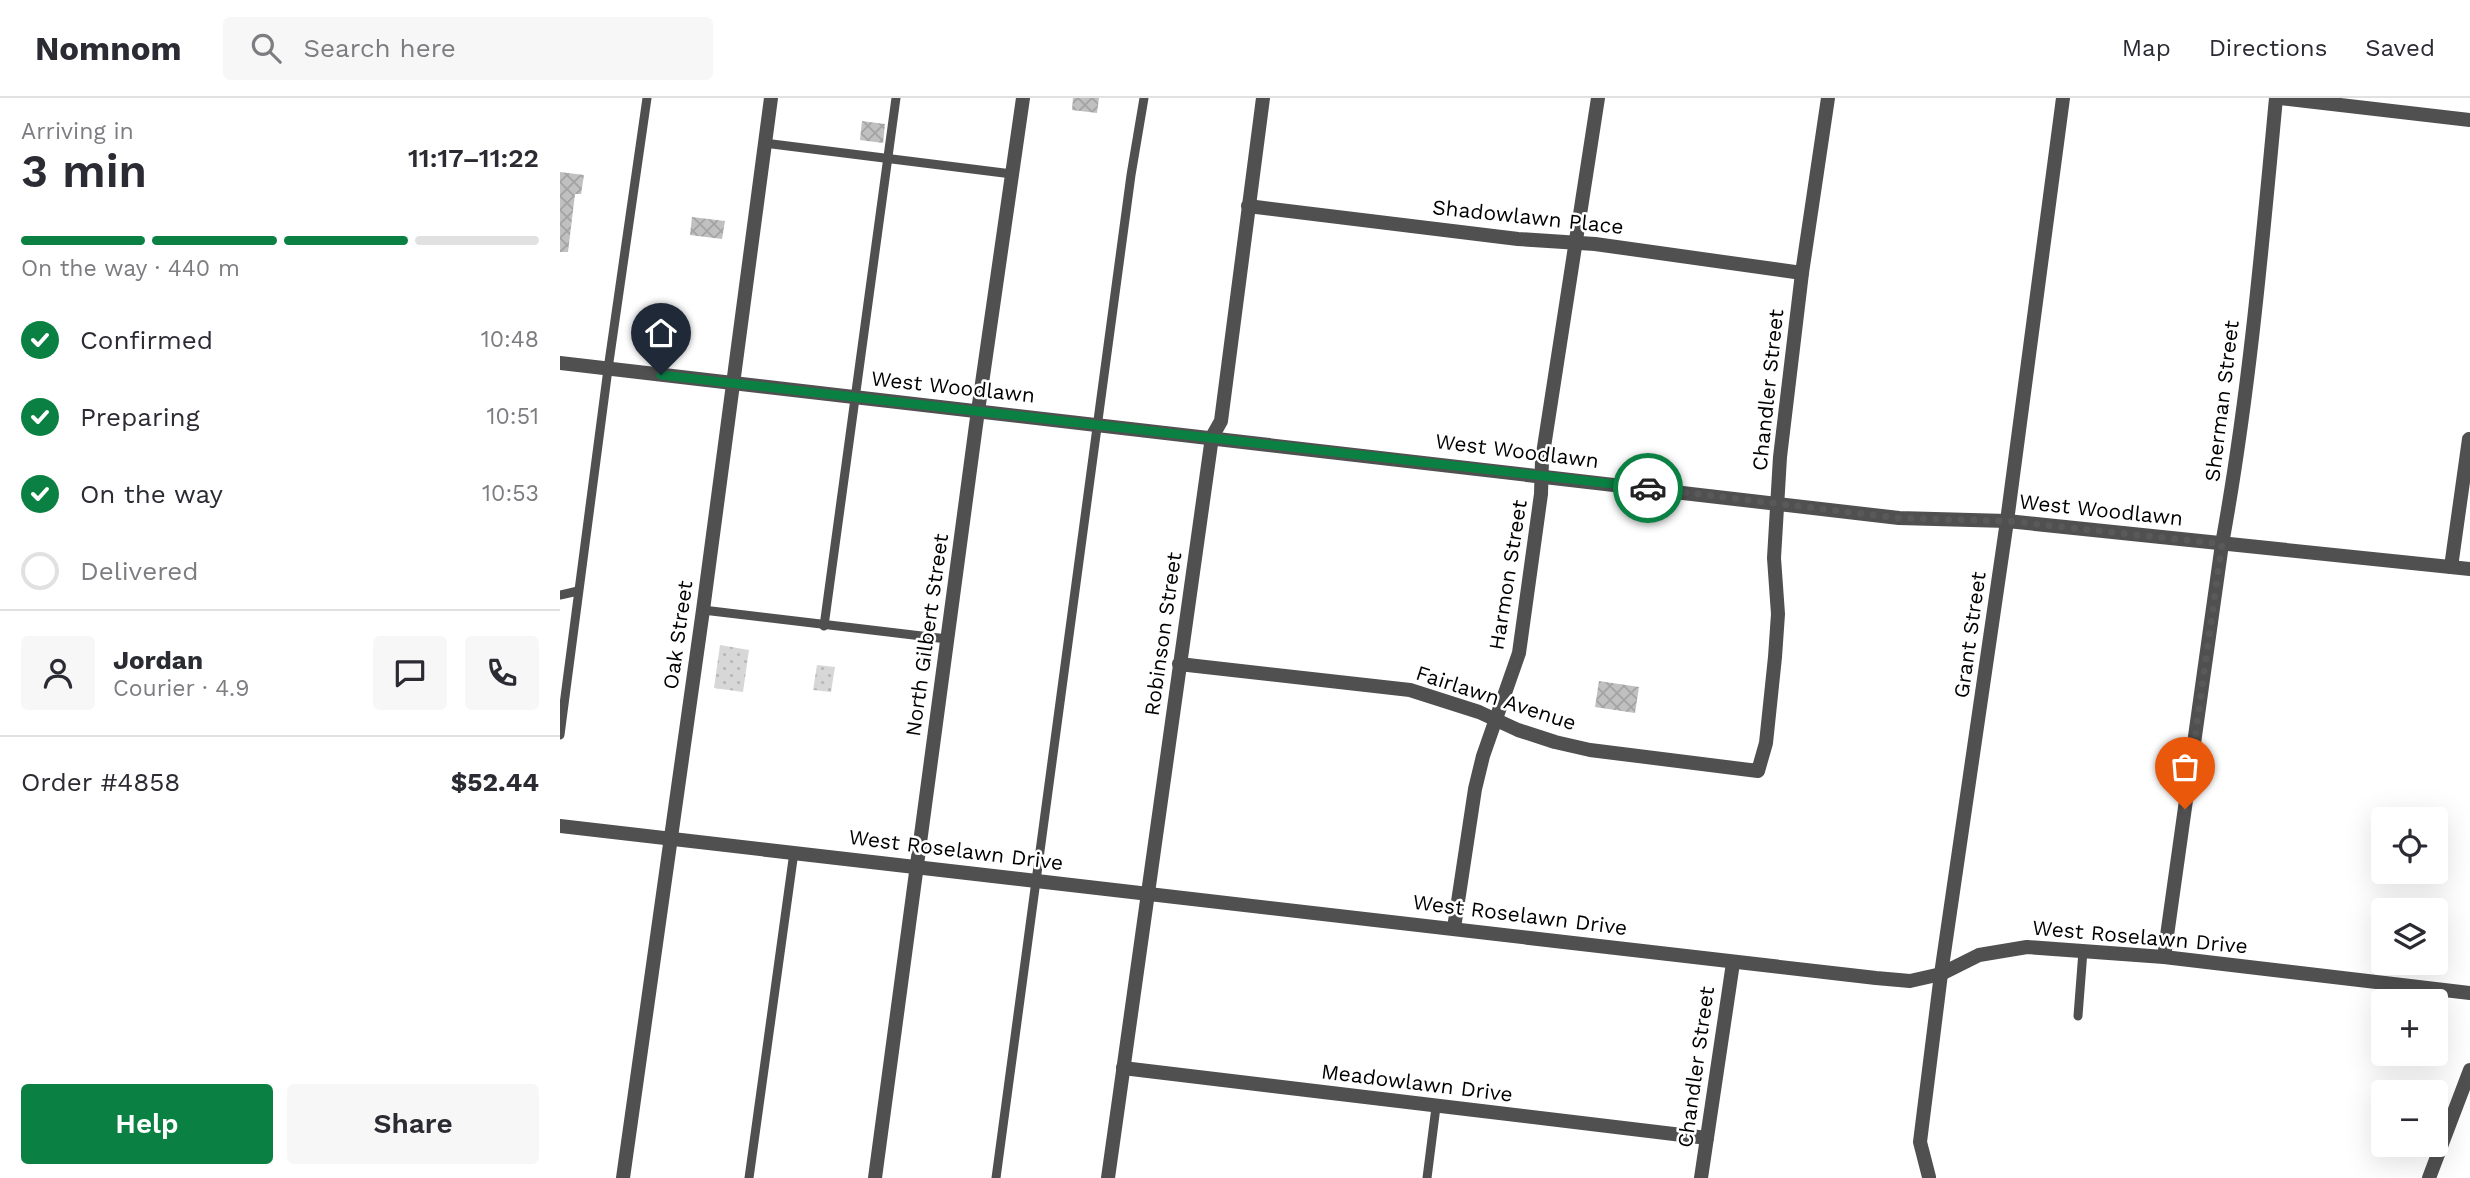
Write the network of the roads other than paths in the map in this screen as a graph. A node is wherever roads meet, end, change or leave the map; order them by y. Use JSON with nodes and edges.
{"nodes":[{"id":1,"x":647,"y":98,"type":"edge"},
{"id":2,"x":771,"y":98,"type":"edge"},
{"id":3,"x":896,"y":98,"type":"edge"},
{"id":4,"x":1023,"y":98,"type":"edge"},
{"id":5,"x":1144,"y":98,"type":"edge"},
{"id":6,"x":1262,"y":98,"type":"edge"},
{"id":7,"x":1598,"y":98,"type":"edge"},
{"id":8,"x":1828,"y":98,"type":"edge"},
{"id":9,"x":2063,"y":98,"type":"edge"},
{"id":10,"x":2278,"y":98,"type":"edge"},
{"id":11,"x":2470,"y":120,"type":"edge"},
{"id":12,"x":764,"y":143,"type":"junction"},
{"id":13,"x":887,"y":160,"type":"junction"},
{"id":14,"x":1012,"y":174,"type":"junction"},
{"id":15,"x":1248,"y":206,"type":"junction"},
{"id":16,"x":1576,"y":243,"type":"junction"},
{"id":17,"x":1802,"y":273,"type":"junction"},
{"id":18,"x":560,"y":363,"type":"edge"},
{"id":19,"x":608,"y":369,"type":"junction"},
{"id":20,"x":733,"y":383,"type":"junction"},
{"id":21,"x":855,"y":397,"type":"junction"},
{"id":22,"x":978,"y":410,"type":"junction"},
{"id":23,"x":1099,"y":425,"type":"junction"},
{"id":24,"x":1212,"y":437,"type":"junction"},
{"id":25,"x":2469,"y":439,"type":"edge"},
{"id":26,"x":1542,"y":475,"type":"junction"},
{"id":27,"x":1777,"y":504,"type":"junction"},
{"id":28,"x":2007,"y":521,"type":"junction"},
{"id":29,"x":2222,"y":544,"type":"junction"},
{"id":30,"x":2451,"y":567,"type":"junction"},
{"id":31,"x":2470,"y":569,"type":"edge"},
{"id":32,"x":578,"y":591,"type":"junction"},
{"id":33,"x":560,"y":595,"type":"edge"},
{"id":34,"x":703,"y":610,"type":"junction"},
{"id":35,"x":824,"y":626,"type":"junction"},
{"id":36,"x":947,"y":639,"type":"junction"},
{"id":37,"x":1179,"y":664,"type":"junction"},
{"id":38,"x":1497,"y":721,"type":"junction"},
{"id":39,"x":560,"y":734,"type":"edge"},
{"id":40,"x":1758,"y":771,"type":"joint"},
{"id":41,"x":560,"y":826,"type":"edge"},
{"id":42,"x":670,"y":838,"type":"junction"},
{"id":43,"x":794,"y":852,"type":"junction"},
{"id":44,"x":917,"y":866,"type":"junction"},
{"id":45,"x":1036,"y":879,"type":"junction"},
{"id":46,"x":1147,"y":894,"type":"junction"},
{"id":47,"x":1454,"y":928,"type":"junction"},
{"id":48,"x":2083,"y":951,"type":"junction"},
{"id":49,"x":2164,"y":957,"type":"junction"},
{"id":50,"x":1733,"y":962,"type":"junction"},
{"id":51,"x":1941,"y":974,"type":"junction"},
{"id":52,"x":2470,"y":993,"type":"edge"},
{"id":53,"x":2078,"y":1016,"type":"dead end"},
{"id":54,"x":1123,"y":1068,"type":"junction"},
{"id":55,"x":2470,"y":1070,"type":"edge"},
{"id":56,"x":1436,"y":1107,"type":"junction"},
{"id":57,"x":1707,"y":1138,"type":"junction"},
{"id":58,"x":1929,"y":1177,"type":"edge"},
{"id":59,"x":623,"y":1178,"type":"edge"},
{"id":60,"x":749,"y":1178,"type":"edge"},
{"id":61,"x":875,"y":1178,"type":"edge"},
{"id":62,"x":996,"y":1178,"type":"edge"},
{"id":63,"x":1108,"y":1178,"type":"edge"},
{"id":64,"x":1427,"y":1178,"type":"edge"},
{"id":65,"x":1701,"y":1178,"type":"edge"},
{"id":66,"x":2429,"y":1178,"type":"edge"}],
"edges":[{"from":1,"to":19,"type":"lane"},
{"from":2,"to":12,"type":"street","name":"Oak Street"},
{"from":3,"to":13,"type":"lane"},
{"from":4,"to":14,"type":"street","name":"North Gilbert Street"},
{"from":5,"to":23,"type":"lane"},
{"from":6,"to":15,"type":"street","name":"Robinson Street"},
{"from":7,"to":16,"type":"street","name":"Harmon Street"},
{"from":8,"to":17,"type":"street","name":"Chandler Street"},
{"from":9,"to":28,"type":"street","name":"Grant Street"},
{"from":10,"to":11,"type":"street"},
{"from":10,"to":29,"type":"street","name":"Sherman Street"},
{"from":12,"to":13,"type":"lane"},
{"from":12,"to":20,"type":"street","name":"Oak Street"},
{"from":13,"to":14,"type":"lane"},
{"from":13,"to":21,"type":"lane"},
{"from":14,"to":22,"type":"street","name":"North Gilbert Street"},
{"from":15,"to":16,"type":"street","name":"Shadowlawn Place"},
{"from":15,"to":24,"type":"street","name":"Robinson Street"},
{"from":16,"to":17,"type":"street","name":"Shadowlawn Place"},
{"from":16,"to":26,"type":"street","name":"Harmon Street"},
{"from":17,"to":27,"type":"street","name":"Chandler Street"},
{"from":18,"to":19,"type":"street","name":"West Woodlawn"},
{"from":19,"to":20,"type":"street","name":"West Woodlawn"},
{"from":19,"to":32,"type":"lane"},
{"from":20,"to":21,"type":"street","name":"West Woodlawn"},
{"from":20,"to":34,"type":"street","name":"Oak Street"},
{"from":21,"to":22,"type":"street","name":"West Woodlawn"},
{"from":21,"to":35,"type":"lane"},
{"from":22,"to":23,"type":"street","name":"West Woodlawn"},
{"from":22,"to":36,"type":"street","name":"North Gilbert Street"},
{"from":23,"to":24,"type":"street","name":"West Woodlawn"},
{"from":23,"to":45,"type":"lane"},
{"from":24,"to":26,"type":"street","name":"West Woodlawn"},
{"from":24,"to":37,"type":"street","name":"Robinson Street"},
{"from":25,"to":30,"type":"street"},
{"from":26,"to":27,"type":"street","name":"West Woodlawn"},
{"from":26,"to":38,"type":"street","name":"Harmon Street"},
{"from":27,"to":28,"type":"street","name":"West Woodlawn"},
{"from":27,"to":40,"type":"street","name":"Chandler Street"},
{"from":28,"to":29,"type":"street","name":"West Woodlawn"},
{"from":28,"to":51,"type":"street","name":"Grant Street"},
{"from":29,"to":30,"type":"street","name":"West Woodlawn"},
{"from":29,"to":49,"type":"street","name":"Sherman Street"},
{"from":30,"to":31,"type":"street","name":"West Woodlawn"},
{"from":32,"to":33,"type":"lane"},
{"from":32,"to":39,"type":"lane"},
{"from":34,"to":35,"type":"lane"},
{"from":34,"to":42,"type":"street","name":"Oak Street"},
{"from":35,"to":36,"type":"lane"},
{"from":36,"to":44,"type":"street","name":"North Gilbert Street"},
{"from":37,"to":38,"type":"street","name":"Fairlawn Avenue"},
{"from":37,"to":46,"type":"street","name":"Robinson Street"},
{"from":38,"to":40,"type":"street","name":"Fairlawn Avenue"},
{"from":38,"to":47,"type":"street","name":"Harmon Street"},
{"from":41,"to":42,"type":"street","name":"West Roselawn Drive"},
{"from":42,"to":43,"type":"street","name":"West Roselawn Drive"},
{"from":42,"to":59,"type":"street","name":"Oak Street"},
{"from":43,"to":44,"type":"street","name":"West Roselawn Drive"},
{"from":43,"to":60,"type":"lane"},
{"from":44,"to":45,"type":"street","name":"West Roselawn Drive"},
{"from":44,"to":61,"type":"street","name":"North Gilbert Street"},
{"from":45,"to":46,"type":"street","name":"West Roselawn Drive"},
{"from":45,"to":62,"type":"lane"},
{"from":46,"to":47,"type":"street","name":"West Roselawn Drive"},
{"from":46,"to":54,"type":"street","name":"Robinson Street"},
{"from":47,"to":50,"type":"street","name":"West Roselawn Drive"},
{"from":48,"to":49,"type":"street","name":"West Roselawn Drive"},
{"from":48,"to":51,"type":"street","name":"West Roselawn Drive"},
{"from":48,"to":53,"type":"lane"},
{"from":49,"to":52,"type":"street","name":"West Roselawn Drive"},
{"from":50,"to":51,"type":"street","name":"West Roselawn Drive"},
{"from":50,"to":57,"type":"street","name":"Chandler Street"},
{"from":51,"to":58,"type":"street","name":"Grant Street"},
{"from":54,"to":56,"type":"street","name":"Meadowlawn Drive"},
{"from":54,"to":63,"type":"street","name":"Robinson Street"},
{"from":55,"to":66,"type":"street"},
{"from":56,"to":57,"type":"street","name":"Meadowlawn Drive"},
{"from":56,"to":64,"type":"lane"},
{"from":57,"to":65,"type":"street","name":"Chandler Street"}]}
